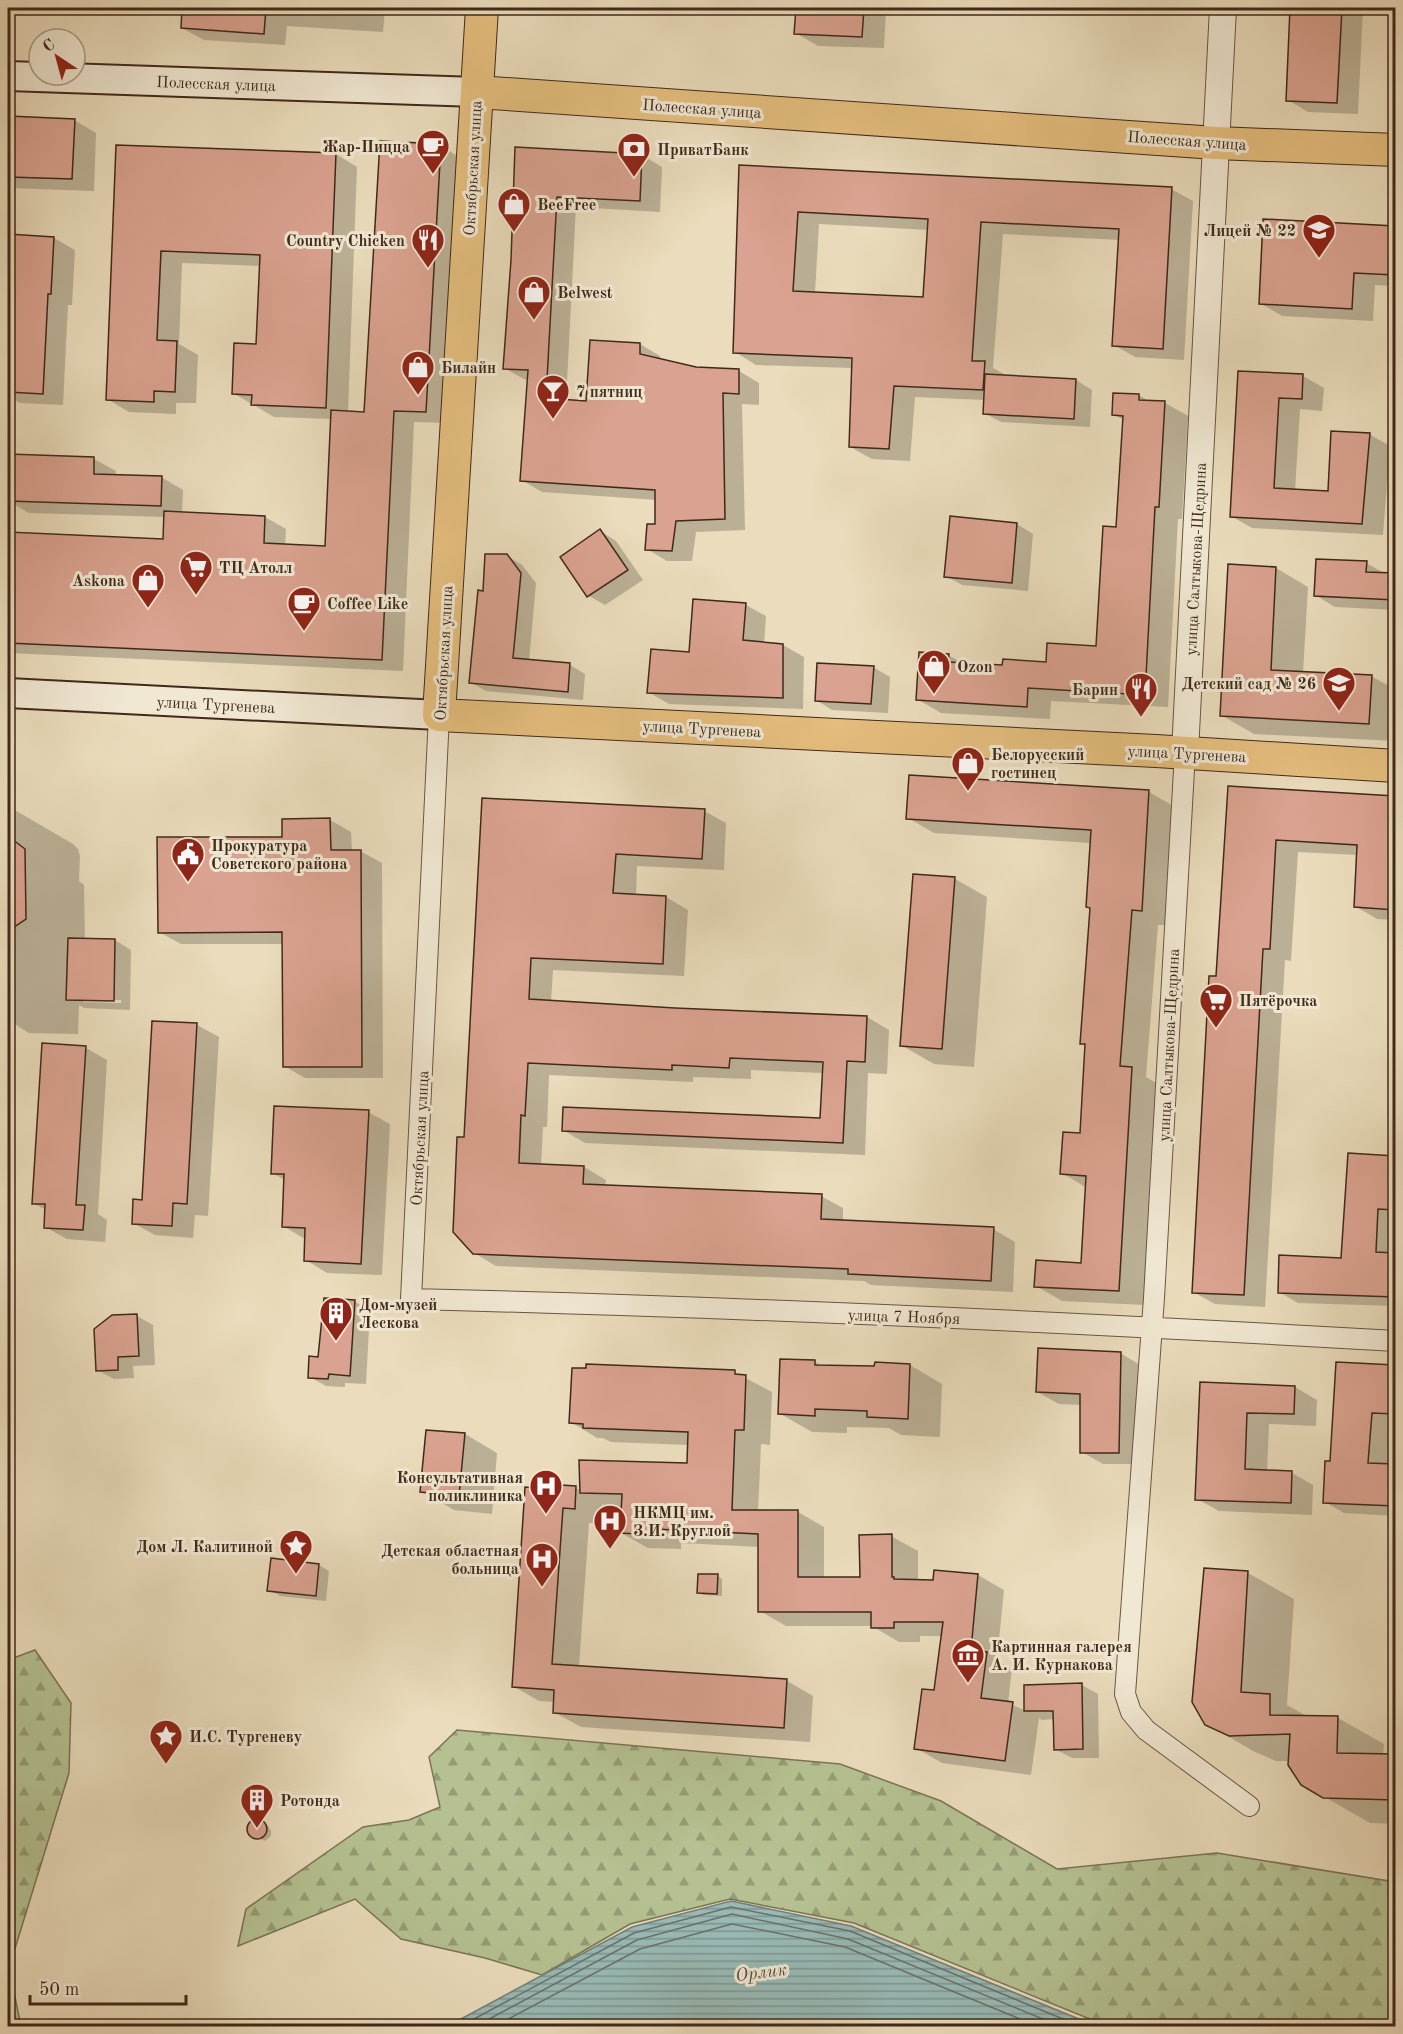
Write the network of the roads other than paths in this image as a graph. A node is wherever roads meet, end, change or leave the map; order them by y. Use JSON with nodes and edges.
{"nodes":[{"id":1,"x":482,"y":8,"type":"edge"},
{"id":2,"x":1223,"y":8,"type":"edge"},
{"id":3,"x":8,"y":76,"type":"edge"},
{"id":4,"x":477,"y":92,"type":"junction"},
{"id":5,"x":1216,"y":143,"type":"junction"},
{"id":6,"x":1395,"y":150,"type":"edge"},
{"id":7,"x":8,"y":693,"type":"edge"},
{"id":8,"x":439,"y":715,"type":"junction"},
{"id":9,"x":1185,"y":752,"type":"junction"},
{"id":10,"x":1395,"y":766,"type":"edge"},
{"id":11,"x":411,"y":1299,"type":"joint"},
{"id":12,"x":1152,"y":1327,"type":"junction"},
{"id":13,"x":1395,"y":1341,"type":"edge"},
{"id":14,"x":1249,"y":1806,"type":"dead end"}],
"edges":[{"from":1,"to":4,"type":"main road","name":"Октябрьская улица"},
{"from":2,"to":5,"type":"street","name":"улица Салтыкова-Щедрина"},
{"from":3,"to":4,"type":"main road","name":"Полесская улица"},
{"from":4,"to":5,"type":"main road","name":"Полесская улица"},
{"from":4,"to":8,"type":"main road","name":"Октябрьская улица"},
{"from":5,"to":6,"type":"main road","name":"Полесская улица"},
{"from":5,"to":9,"type":"street","name":"улица Салтыкова-Щедрина"},
{"from":7,"to":8,"type":"main road","name":"улица Тургенева"},
{"from":8,"to":9,"type":"main road","name":"улица Тургенева"},
{"from":8,"to":11,"type":"street","name":"Октябрьская улица"},
{"from":9,"to":10,"type":"main road","name":"улица Тургенева"},
{"from":9,"to":12,"type":"street","name":"улица Салтыкова-Щедрина"},
{"from":11,"to":12,"type":"street","name":"улица 7 Ноября"},
{"from":12,"to":13,"type":"street","name":"улица 7 Ноября"},
{"from":12,"to":14,"type":"street","name":"улица Салтыкова-Щедрина"}]}
